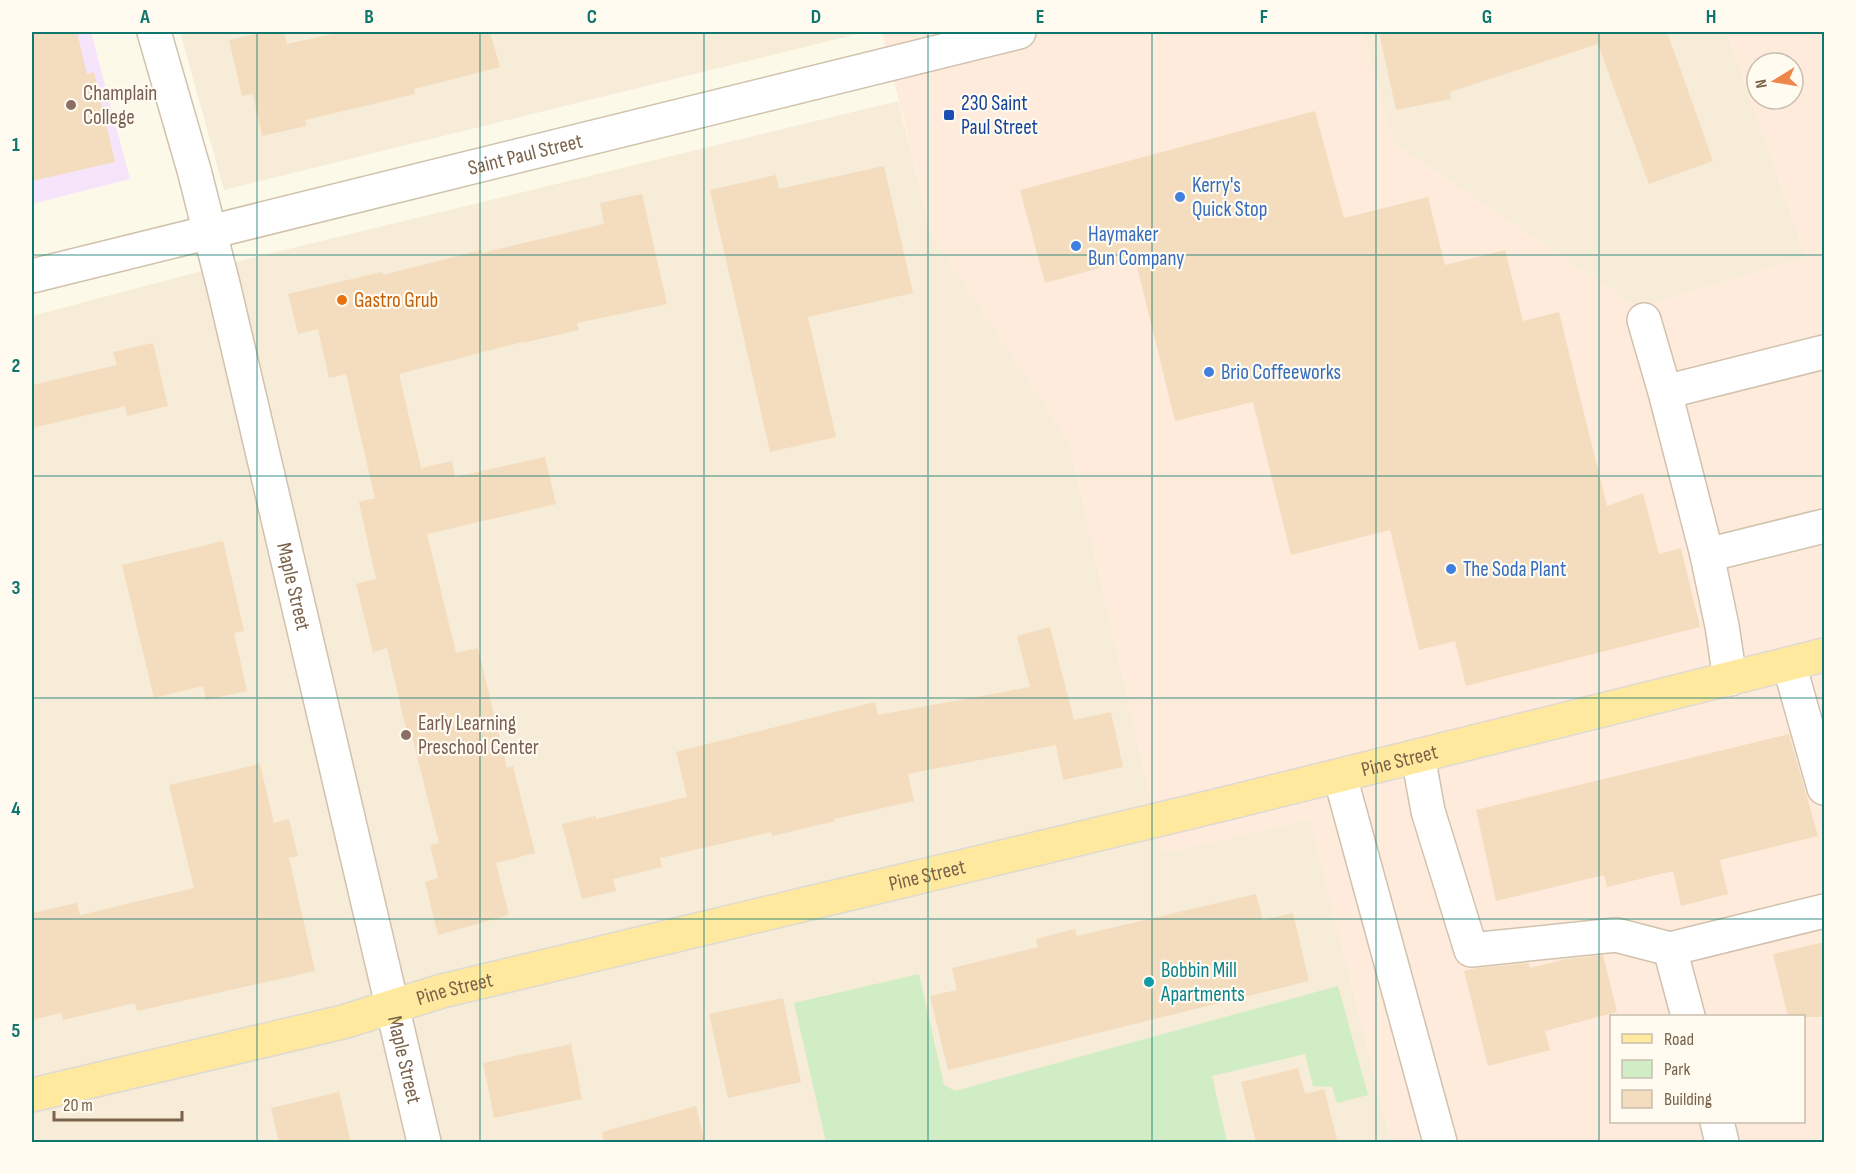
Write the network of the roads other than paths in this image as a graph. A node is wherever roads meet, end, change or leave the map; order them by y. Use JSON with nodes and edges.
{"nodes":[{"id":1,"x":154,"y":32,"type":"edge"},
{"id":2,"x":1019,"y":32,"type":"edge"},
{"id":3,"x":210,"y":231,"type":"junction"},
{"id":4,"x":32,"y":276,"type":"edge"},
{"id":5,"x":1644,"y":320,"type":"dead end"},
{"id":6,"x":1824,"y":352,"type":"edge"},
{"id":7,"x":1665,"y":392,"type":"junction"},
{"id":8,"x":1824,"y":526,"type":"edge"},
{"id":9,"x":1707,"y":555,"type":"junction"},
{"id":10,"x":1824,"y":655,"type":"edge"},
{"id":11,"x":1789,"y":664,"type":"junction"},
{"id":12,"x":1730,"y":679,"type":"junction"},
{"id":13,"x":1418,"y":756,"type":"junction"},
{"id":14,"x":1340,"y":776,"type":"junction"},
{"id":15,"x":1824,"y":788,"type":"edge"},
{"id":16,"x":1824,"y":911,"type":"edge"},
{"id":17,"x":1670,"y":949,"type":"junction"},
{"id":18,"x":391,"y":1007,"type":"junction"},
{"id":19,"x":1687,"y":1015,"type":"edge"},
{"id":20,"x":32,"y":1095,"type":"edge"},
{"id":21,"x":1717,"y":1123,"type":"edge"},
{"id":22,"x":1445,"y":1140,"type":"edge"},
{"id":23,"x":424,"y":1143,"type":"edge"},
{"id":24,"x":1722,"y":1143,"type":"edge"}],
"edges":[{"from":1,"to":3,"type":"street","name":"Maple Street"},
{"from":2,"to":3,"type":"street","name":"Saint Paul Street"},
{"from":3,"to":4,"type":"street","name":"Saint Paul Street"},
{"from":3,"to":18,"type":"street","name":"Maple Street"},
{"from":5,"to":7,"type":"street"},
{"from":6,"to":7,"type":"street"},
{"from":7,"to":9,"type":"street"},
{"from":8,"to":9,"type":"street"},
{"from":9,"to":12,"type":"street"},
{"from":10,"to":11,"type":"main road","name":"Pine Street"},
{"from":11,"to":12,"type":"main road","name":"Pine Street"},
{"from":11,"to":15,"type":"street"},
{"from":12,"to":13,"type":"main road","name":"Pine Street"},
{"from":13,"to":14,"type":"main road","name":"Pine Street"},
{"from":13,"to":17,"type":"street"},
{"from":14,"to":18,"type":"main road","name":"Pine Street"},
{"from":14,"to":22,"type":"street"},
{"from":16,"to":17,"type":"street"},
{"from":17,"to":19,"type":"street"},
{"from":18,"to":20,"type":"main road","name":"Pine Street"},
{"from":18,"to":23,"type":"street","name":"Maple Street"},
{"from":21,"to":24,"type":"street"}]}
